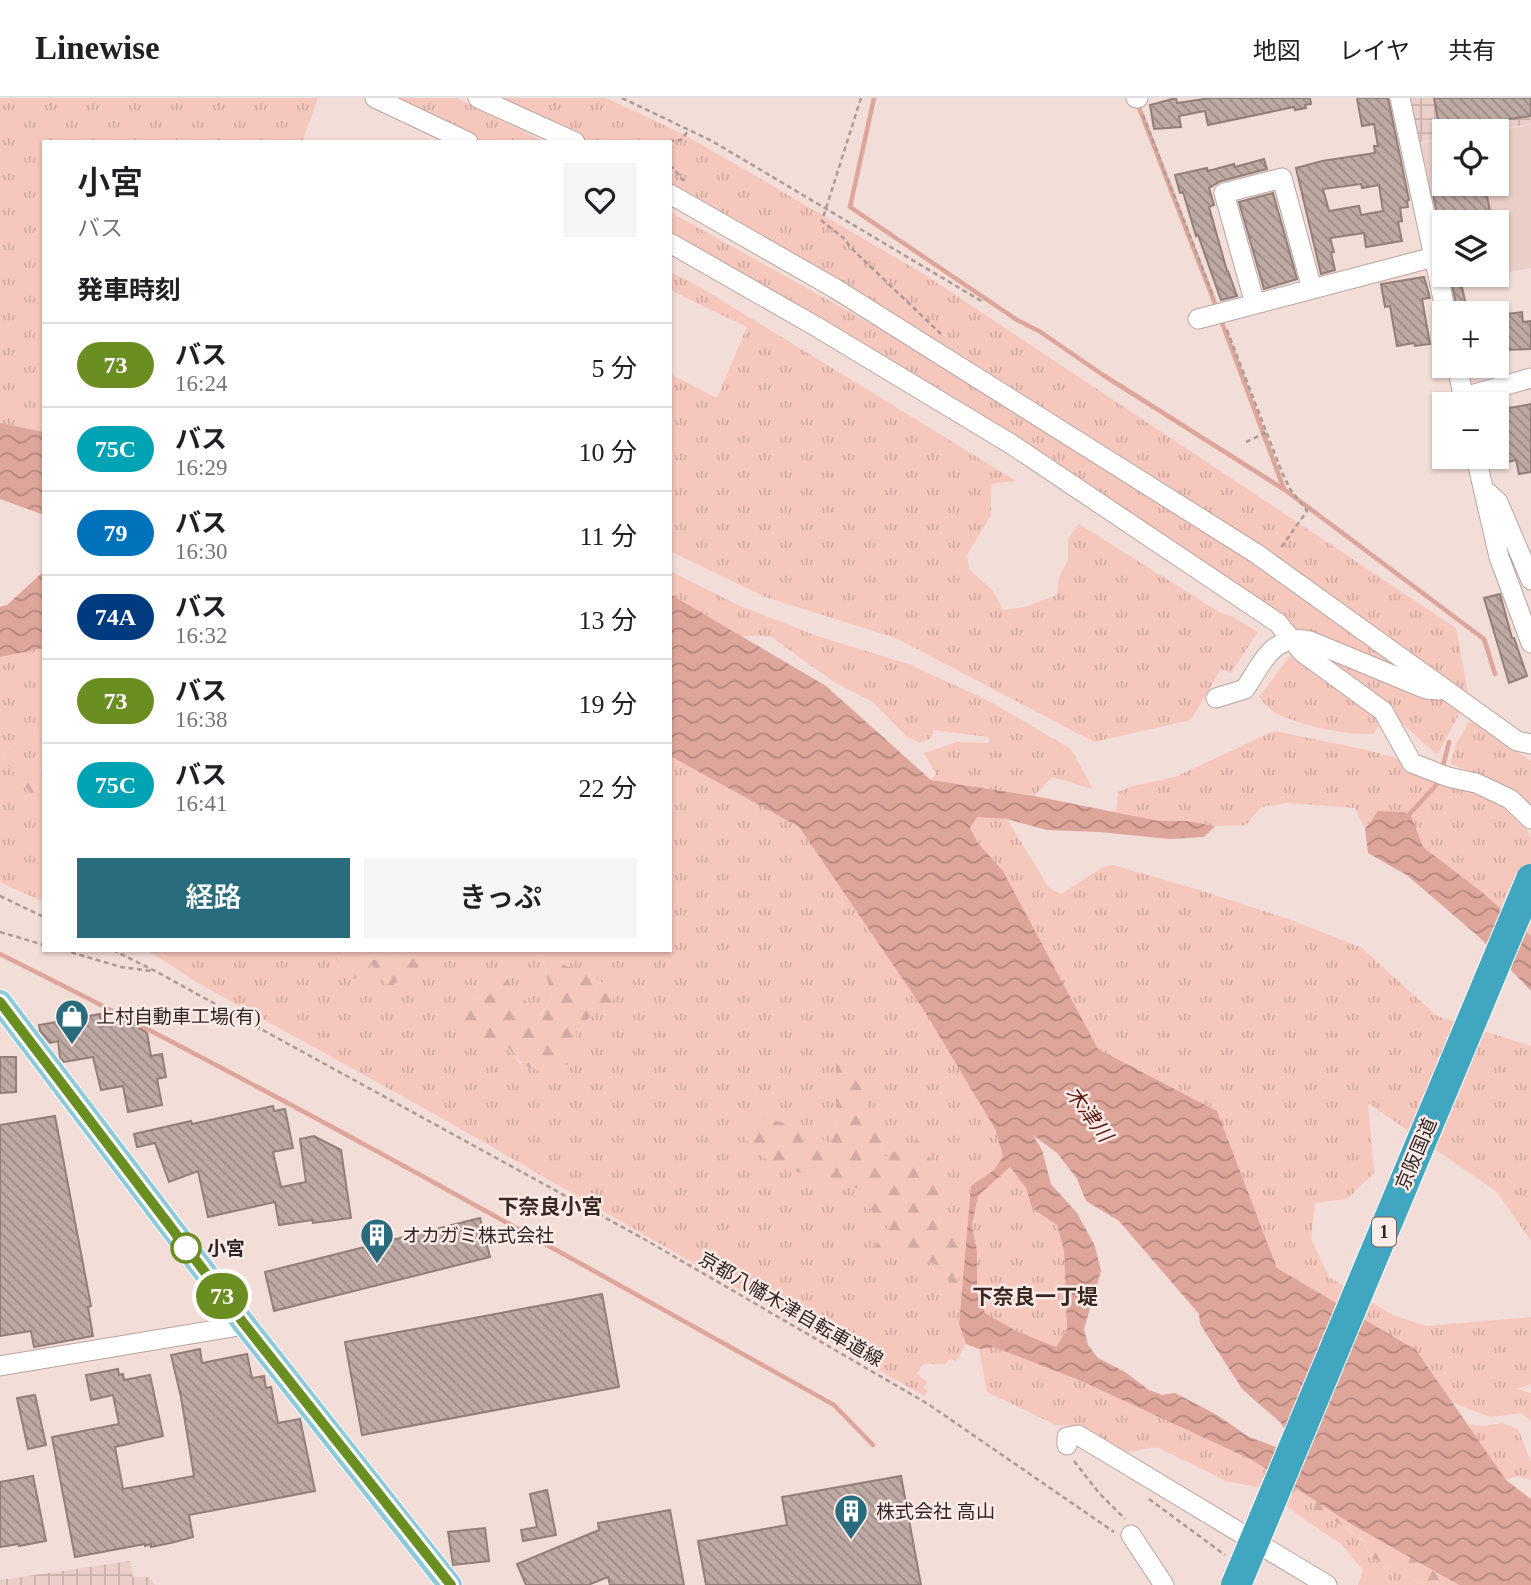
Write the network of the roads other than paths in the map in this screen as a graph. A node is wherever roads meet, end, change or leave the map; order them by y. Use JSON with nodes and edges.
{"nodes":[{"id":1,"x":375,"y":98,"type":"edge"},
{"id":2,"x":478,"y":98,"type":"edge"},
{"id":3,"x":1400,"y":98,"type":"edge"},
{"id":4,"x":464,"y":140,"type":"edge"},
{"id":5,"x":571,"y":140,"type":"edge"},
{"id":6,"x":672,"y":195,"type":"edge"},
{"id":7,"x":672,"y":244,"type":"edge"},
{"id":8,"x":1432,"y":248,"type":"edge"},
{"id":9,"x":1432,"y":258,"type":"edge"},
{"id":10,"x":1312,"y":289,"type":"junction"},
{"id":11,"x":1255,"y":304,"type":"junction"},
{"id":12,"x":1198,"y":319,"type":"dead end"},
{"id":13,"x":1531,"y":378,"type":"edge"},
{"id":14,"x":1488,"y":392,"type":"edge"},
{"id":15,"x":1479,"y":469,"type":"edge"},
{"id":16,"x":1483,"y":489,"type":"junction"},
{"id":17,"x":1531,"y":580,"type":"edge"},
{"id":18,"x":1292,"y":639,"type":"junction"},
{"id":19,"x":1531,"y":643,"type":"edge"},
{"id":20,"x":1447,"y":691,"type":"junction"},
{"id":21,"x":1216,"y":698,"type":"dead end"},
{"id":22,"x":1531,"y":744,"type":"edge"},
{"id":23,"x":1531,"y":819,"type":"edge"},
{"id":24,"x":1531,"y":879,"type":"edge"},
{"id":25,"x":1531,"y":933,"type":"edge"},
{"id":26,"x":0,"y":1002,"type":"edge"},
{"id":27,"x":245,"y":1325,"type":"junction"},
{"id":28,"x":0,"y":1366,"type":"edge"},
{"id":29,"x":1067,"y":1445,"type":"road end"},
{"id":30,"x":1131,"y":1535,"type":"road end"},
{"id":31,"x":1234,"y":1573,"type":"edge"},
{"id":32,"x":450,"y":1585,"type":"edge"},
{"id":33,"x":1164,"y":1585,"type":"edge"},
{"id":34,"x":1258,"y":1585,"type":"edge"},
{"id":35,"x":1327,"y":1585,"type":"edge"}],
"edges":[{"from":1,"to":4,"type":"street"},
{"from":2,"to":5,"type":"street"},
{"from":3,"to":8,"type":"street"},
{"from":6,"to":20,"type":"street"},
{"from":7,"to":18,"type":"street"},
{"from":9,"to":10,"type":"street"},
{"from":10,"to":11,"type":"street"},
{"from":10,"to":11,"type":"street"},
{"from":11,"to":12,"type":"street"},
{"from":13,"to":14,"type":"street"},
{"from":15,"to":16,"type":"street"},
{"from":16,"to":17,"type":"street"},
{"from":16,"to":19,"type":"street"},
{"from":18,"to":20,"type":"street"},
{"from":18,"to":21,"type":"street"},
{"from":18,"to":23,"type":"street"},
{"from":20,"to":22,"type":"street"},
{"from":24,"to":31,"type":"highway","name":"京阪国道","number":"1","bridge":true},
{"from":25,"to":34,"type":"highway","name":"京阪国道","number":"1"},
{"from":26,"to":27,"type":"main road"},
{"from":27,"to":28,"type":"street"},
{"from":27,"to":32,"type":"main road"},
{"from":29,"to":35,"type":"street"},
{"from":30,"to":33,"type":"street"}]}
